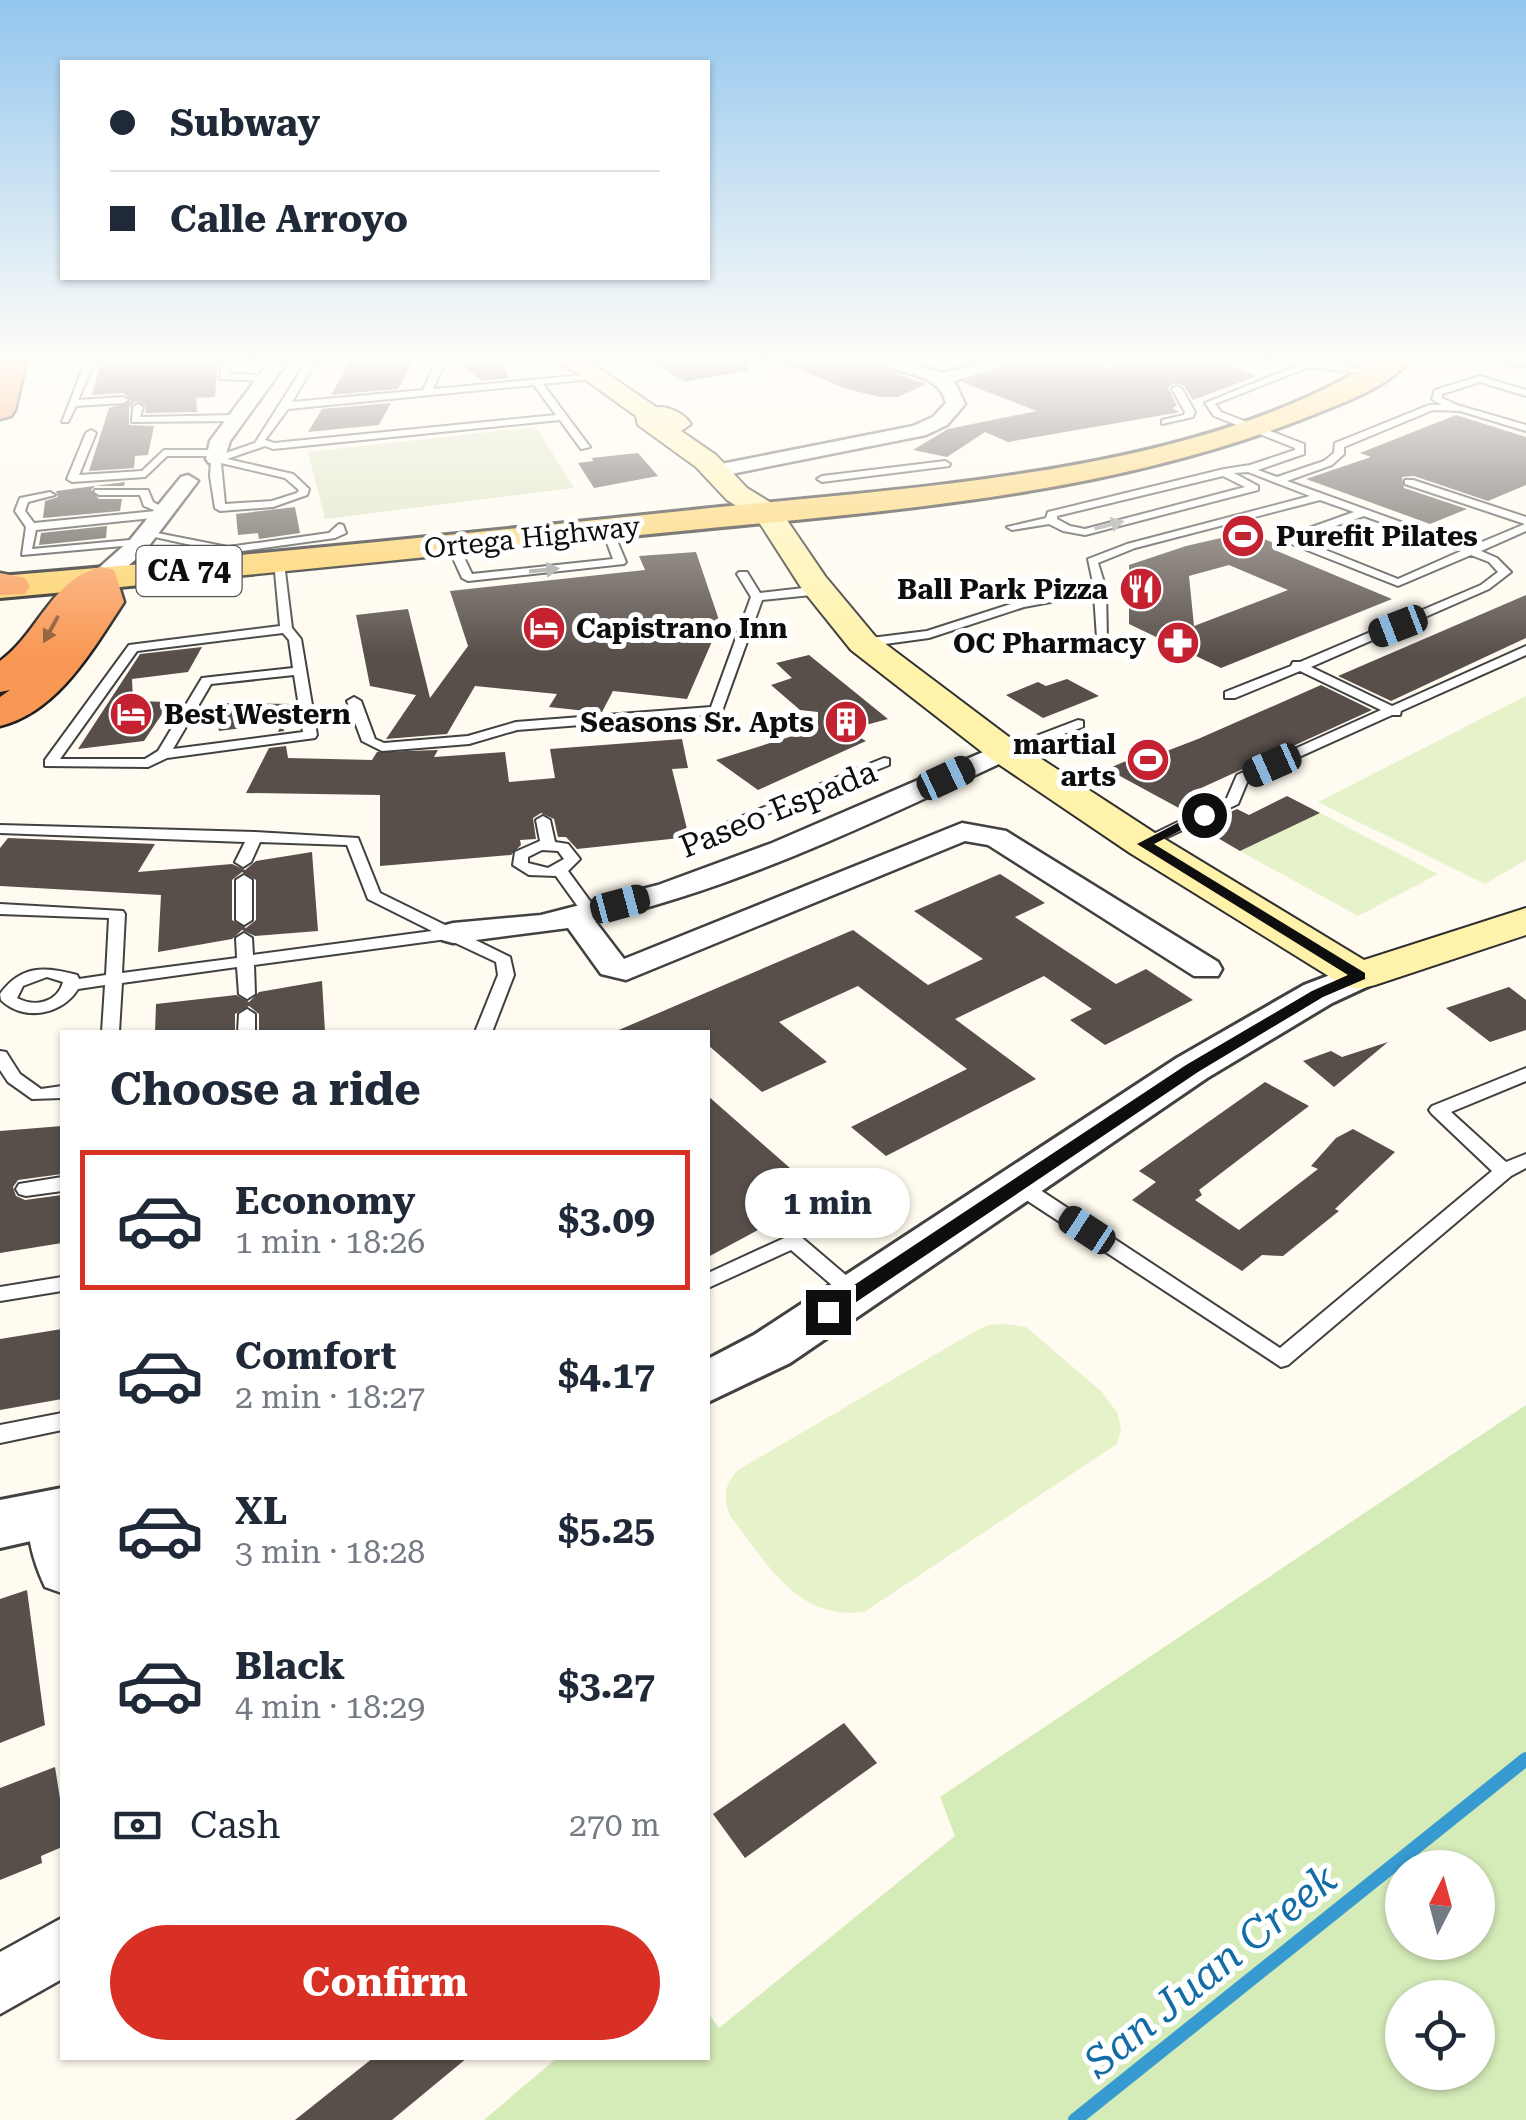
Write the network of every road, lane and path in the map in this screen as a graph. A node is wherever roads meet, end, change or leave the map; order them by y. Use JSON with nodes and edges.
{"nodes":[{"id":1,"x":217,"y":456,"type":"edge"},
{"id":2,"x":81,"y":457,"type":"edge"},
{"id":3,"x":160,"y":457,"type":"edge"},
{"id":4,"x":220,"y":457,"type":"edge"},
{"id":5,"x":713,"y":457,"type":"edge"},
{"id":6,"x":793,"y":457,"type":"edge"},
{"id":7,"x":1149,"y":457,"type":"edge"},
{"id":8,"x":1285,"y":457,"type":"edge"},
{"id":9,"x":1336,"y":457,"type":"edge"},
{"id":10,"x":945,"y":464,"type":"dead end"},
{"id":11,"x":1252,"y":468,"type":"junction"},
{"id":12,"x":729,"y":470,"type":"junction"},
{"id":13,"x":1224,"y":472,"type":"junction"},
{"id":14,"x":822,"y":480,"type":"dead end"},
{"id":15,"x":188,"y":481,"type":"dead end"},
{"id":16,"x":1277,"y":481,"type":"junction"},
{"id":17,"x":1409,"y":482,"type":"dead end"},
{"id":18,"x":100,"y":492,"type":"dead end"},
{"id":19,"x":50,"y":495,"type":"dead end"},
{"id":20,"x":1319,"y":497,"type":"junction"},
{"id":21,"x":163,"y":513,"type":"junction"},
{"id":22,"x":768,"y":513,"type":"junction"},
{"id":23,"x":1363,"y":513,"type":"junction"},
{"id":24,"x":1050,"y":520,"type":"junction"},
{"id":25,"x":1526,"y":524,"type":"edge"},
{"id":26,"x":1012,"y":526,"type":"dead end"},
{"id":27,"x":31,"y":527,"type":"junction"},
{"id":28,"x":339,"y":527,"type":"dead end"},
{"id":29,"x":607,"y":529,"type":"junction"},
{"id":30,"x":144,"y":538,"type":"junction"},
{"id":31,"x":452,"y":545,"type":"junction"},
{"id":32,"x":1472,"y":552,"type":"junction"},
{"id":33,"x":278,"y":563,"type":"junction"},
{"id":34,"x":743,"y":574,"type":"dead end"},
{"id":35,"x":100,"y":578,"type":"junction"},
{"id":36,"x":4,"y":586,"type":"edge"},
{"id":37,"x":986,"y":589,"type":"dead end"},
{"id":38,"x":1100,"y":589,"type":"junction"},
{"id":39,"x":821,"y":590,"type":"junction"},
{"id":40,"x":758,"y":597,"type":"junction"},
{"id":41,"x":1022,"y":604,"type":"junction"},
{"id":42,"x":286,"y":629,"type":"junction"},
{"id":43,"x":1104,"y":638,"type":"dead end"},
{"id":44,"x":863,"y":644,"type":"junction"},
{"id":45,"x":1526,"y":650,"type":"edge"},
{"id":46,"x":1297,"y":666,"type":"junction"},
{"id":47,"x":300,"y":671,"type":"junction"},
{"id":48,"x":0,"y":680,"type":"edge"},
{"id":49,"x":1230,"y":694,"type":"dead end"},
{"id":50,"x":354,"y":701,"type":"dead end"},
{"id":51,"x":1395,"y":712,"type":"junction"},
{"id":52,"x":0,"y":714,"type":"edge"},
{"id":53,"x":1078,"y":724,"type":"dead end"},
{"id":54,"x":1004,"y":752,"type":"junction"},
{"id":55,"x":163,"y":754,"type":"junction"},
{"id":56,"x":884,"y":762,"type":"dead end"},
{"id":57,"x":543,"y":820,"type":"dead end"},
{"id":58,"x":736,"y":822,"type":"dead end"},
{"id":59,"x":0,"y":829,"type":"edge"},
{"id":60,"x":255,"y":836,"type":"junction"},
{"id":61,"x":1144,"y":844,"type":"junction"},
{"id":62,"x":548,"y":845,"type":"junction"},
{"id":63,"x":559,"y":870,"type":"junction"},
{"id":64,"x":0,"y":909,"type":"edge"},
{"id":65,"x":583,"y":914,"type":"junction"},
{"id":66,"x":1526,"y":922,"type":"edge"},
{"id":67,"x":454,"y":933,"type":"junction"},
{"id":68,"x":245,"y":963,"type":"junction"},
{"id":69,"x":1206,"y":969,"type":"dead end"},
{"id":70,"x":1359,"y":976,"type":"junction"},
{"id":71,"x":115,"y":980,"type":"junction"},
{"id":72,"x":72,"y":985,"type":"junction"},
{"id":73,"x":247,"y":994,"type":"dead end"},
{"id":74,"x":4,"y":996,"type":"edge"},
{"id":75,"x":111,"y":1030,"type":"edge"},
{"id":76,"x":485,"y":1030,"type":"edge"},
{"id":77,"x":0,"y":1056,"type":"edge"},
{"id":78,"x":1526,"y":1074,"type":"edge"},
{"id":79,"x":60,"y":1092,"type":"edge"},
{"id":80,"x":1526,"y":1160,"type":"edge"},
{"id":81,"x":1504,"y":1172,"type":"junction"},
{"id":82,"x":60,"y":1184,"type":"edge"},
{"id":83,"x":1018,"y":1185,"type":"junction"},
{"id":84,"x":26,"y":1189,"type":"dead end"},
{"id":85,"x":710,"y":1281,"type":"edge"},
{"id":86,"x":60,"y":1284,"type":"edge"},
{"id":87,"x":0,"y":1294,"type":"edge"},
{"id":88,"x":855,"y":1294,"type":"junction"},
{"id":89,"x":710,"y":1381,"type":"edge"},
{"id":90,"x":60,"y":1422,"type":"edge"},
{"id":91,"x":0,"y":1434,"type":"edge"},
{"id":92,"x":37,"y":1517,"type":"edge"},
{"id":93,"x":60,"y":1569,"type":"edge"},
{"id":94,"x":60,"y":1947,"type":"edge"},
{"id":95,"x":0,"y":1985,"type":"edge"}],
"edges":[{"from":1,"to":4,"type":"lane"},
{"from":2,"to":3,"type":"lane"},
{"from":5,"to":12,"type":"main road"},
{"from":6,"to":12,"type":"street"},
{"from":7,"to":22,"type":"main road","name":"Ortega Highway","number":"CA 74"},
{"from":8,"to":11,"type":"lane"},
{"from":9,"to":16,"type":"lane"},
{"from":10,"to":14,"type":"lane"},
{"from":11,"to":13,"type":"lane"},
{"from":11,"to":16,"type":"lane"},
{"from":12,"to":22,"type":"main road"},
{"from":13,"to":24,"type":"lane"},
{"from":24,"to":13,"type":"lane","one_way":true},
{"from":15,"to":21,"type":"street"},
{"from":16,"to":20,"type":"lane"},
{"from":17,"to":25,"type":"lane"},
{"from":18,"to":21,"type":"lane"},
{"from":19,"to":27,"type":"lane"},
{"from":20,"to":23,"type":"lane"},
{"from":20,"to":38,"type":"lane"},
{"from":21,"to":27,"type":"lane"},
{"from":21,"to":30,"type":"street"},
{"from":22,"to":29,"type":"main road","name":"Ortega Highway","number":"CA 74"},
{"from":22,"to":39,"type":"main road"},
{"from":23,"to":32,"type":"lane"},
{"from":23,"to":32,"type":"lane"},
{"from":24,"to":26,"type":"lane"},
{"from":25,"to":32,"type":"lane"},
{"from":27,"to":30,"type":"lane"},
{"from":28,"to":30,"type":"lane"},
{"from":29,"to":31,"type":"main road","name":"Ortega Highway","number":"CA 74"},
{"from":31,"to":29,"type":"lane","one_way":true},
{"from":30,"to":35,"type":"street"},
{"from":31,"to":33,"type":"main road","name":"Ortega Highway","number":"CA 74"},
{"from":32,"to":46,"type":"lane"},
{"from":33,"to":35,"type":"main road","name":"Ortega Highway","number":"CA 74"},
{"from":33,"to":42,"type":"lane"},
{"from":34,"to":40,"type":"lane"},
{"from":35,"to":36,"type":"main road","name":"Ortega Highway","number":"CA 74"},
{"from":35,"to":48,"type":"highway","one_way":true},
{"from":35,"to":52,"type":"highway"},
{"from":37,"to":41,"type":"lane"},
{"from":38,"to":41,"type":"lane"},
{"from":38,"to":43,"type":"lane"},
{"from":39,"to":40,"type":"lane"},
{"from":39,"to":44,"type":"main road"},
{"from":40,"to":50,"type":"lane"},
{"from":41,"to":44,"type":"lane"},
{"from":42,"to":47,"type":"lane"},
{"from":42,"to":55,"type":"lane"},
{"from":44,"to":54,"type":"main road"},
{"from":45,"to":51,"type":"lane"},
{"from":46,"to":49,"type":"lane"},
{"from":46,"to":51,"type":"lane"},
{"from":47,"to":55,"type":"lane"},
{"from":47,"to":55,"type":"lane"},
{"from":51,"to":61,"type":"lane"},
{"from":53,"to":54,"type":"lane"},
{"from":54,"to":61,"type":"main road"},
{"from":54,"to":65,"type":"street","name":"Paseo Espada"},
{"from":56,"to":58,"type":"lane"},
{"from":57,"to":62,"type":"lane"},
{"from":59,"to":60,"type":"lane"},
{"from":60,"to":67,"type":"lane"},
{"from":60,"to":68,"type":"lane"},
{"from":61,"to":70,"type":"main road"},
{"from":62,"to":63,"type":"lane"},
{"from":62,"to":63,"type":"lane"},
{"from":63,"to":65,"type":"lane"},
{"from":64,"to":71,"type":"lane"},
{"from":65,"to":67,"type":"street","name":"Paseo Espada"},
{"from":65,"to":69,"type":"street"},
{"from":66,"to":70,"type":"main road"},
{"from":67,"to":68,"type":"lane"},
{"from":67,"to":76,"type":"lane"},
{"from":68,"to":71,"type":"lane"},
{"from":68,"to":73,"type":"lane"},
{"from":70,"to":83,"type":"street"},
{"from":71,"to":72,"type":"lane"},
{"from":71,"to":75,"type":"lane"},
{"from":72,"to":74,"type":"lane"},
{"from":72,"to":74,"type":"lane"},
{"from":77,"to":79,"type":"lane"},
{"from":78,"to":81,"type":"lane"},
{"from":80,"to":81,"type":"lane"},
{"from":81,"to":83,"type":"lane"},
{"from":82,"to":84,"type":"lane"},
{"from":83,"to":88,"type":"street"},
{"from":85,"to":88,"type":"lane"},
{"from":86,"to":87,"type":"lane"},
{"from":88,"to":89,"type":"street"},
{"from":90,"to":91,"type":"lane"},
{"from":92,"to":93,"type":"street"},
{"from":94,"to":95,"type":"street"}]}
